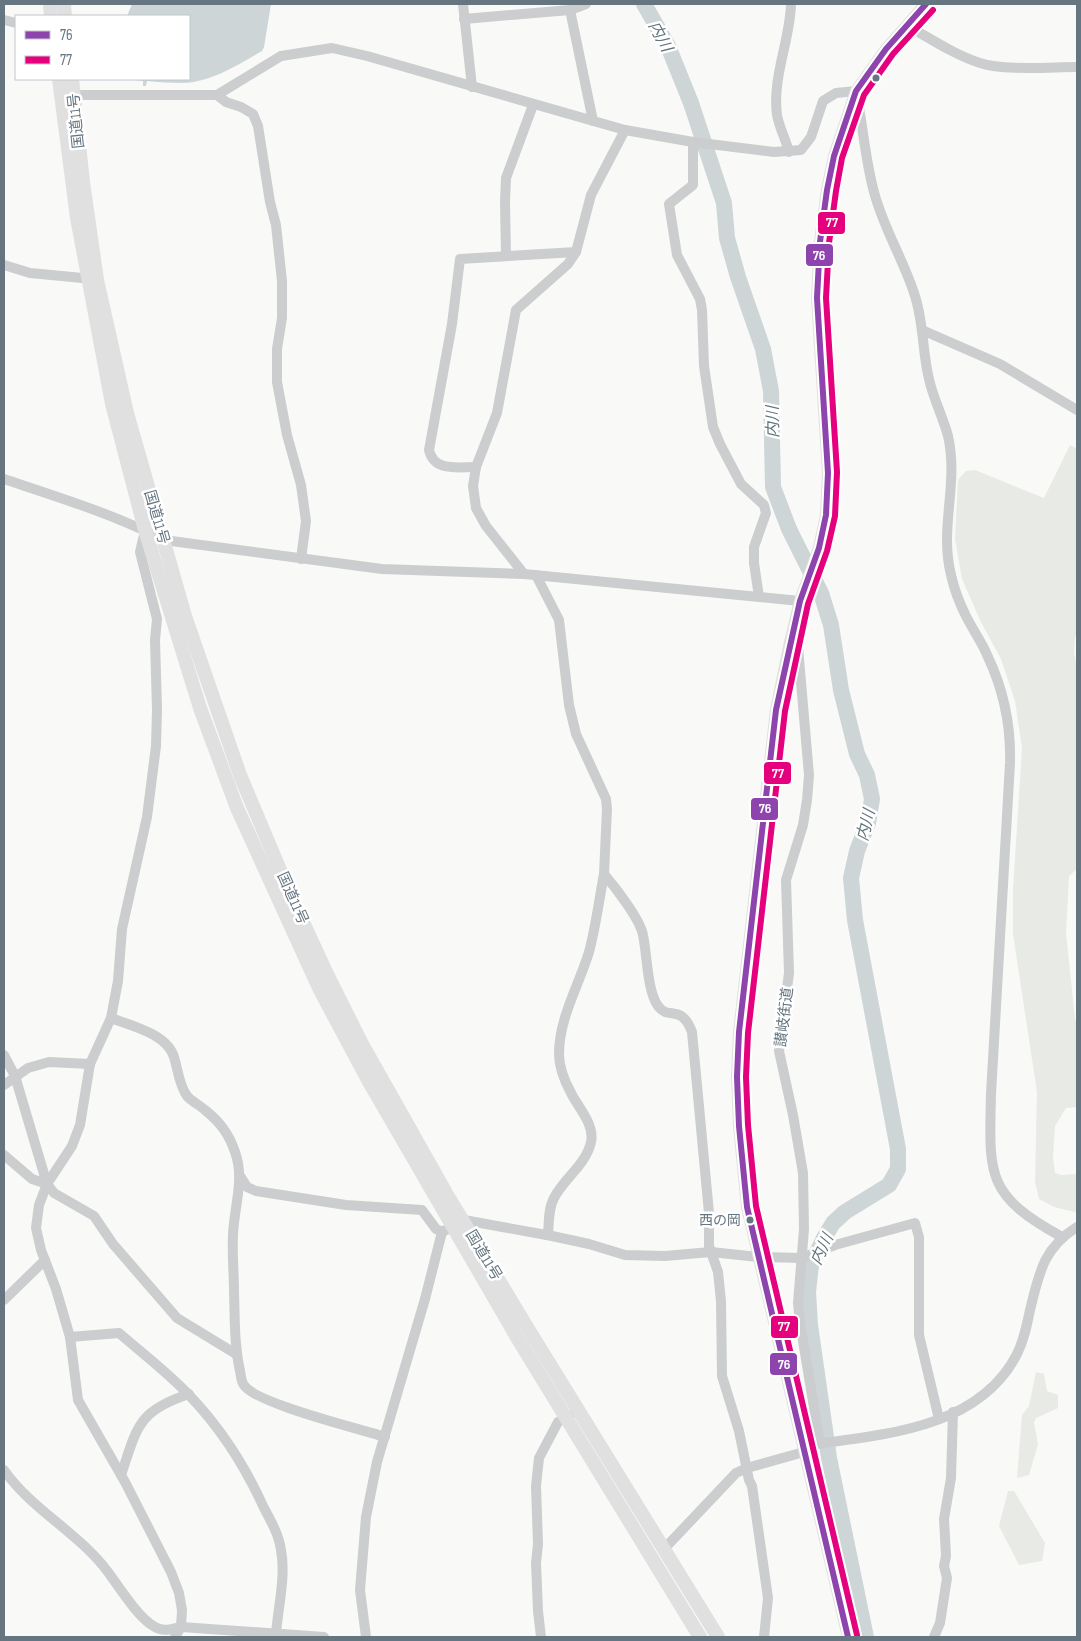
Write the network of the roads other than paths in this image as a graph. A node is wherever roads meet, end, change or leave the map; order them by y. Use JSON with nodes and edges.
{"nodes":[{"id":1,"x":462,"y":4,"type":"edge"},
{"id":2,"x":586,"y":4,"type":"edge"},
{"id":3,"x":791,"y":4,"type":"edge"},
{"id":4,"x":926,"y":4,"type":"edge"},
{"id":5,"x":570,"y":10,"type":"junction"},
{"id":6,"x":464,"y":19,"type":"junction"},
{"id":7,"x":908,"y":26,"type":"junction"},
{"id":8,"x":1077,"y":67,"type":"edge"},
{"id":9,"x":59,"y":80,"type":"edge"},
{"id":10,"x":72,"y":80,"type":"edge"},
{"id":11,"x":472,"y":88,"type":"junction"},
{"id":12,"x":856,"y":91,"type":"junction"},
{"id":13,"x":74,"y":95,"type":"junction"},
{"id":14,"x":217,"y":95,"type":"junction"},
{"id":15,"x":533,"y":104,"type":"junction"},
{"id":16,"x":593,"y":121,"type":"junction"},
{"id":17,"x":625,"y":130,"type":"junction"},
{"id":18,"x":695,"y":142,"type":"junction"},
{"id":19,"x":790,"y":152,"type":"junction"},
{"id":20,"x":576,"y":252,"type":"junction"},
{"id":21,"x":506,"y":256,"type":"junction"},
{"id":22,"x":4,"y":265,"type":"edge"},
{"id":23,"x":92,"y":279,"type":"junction"},
{"id":24,"x":922,"y":330,"type":"junction"},
{"id":25,"x":1077,"y":410,"type":"edge"},
{"id":26,"x":476,"y":467,"type":"junction"},
{"id":27,"x":4,"y":479,"type":"edge"},
{"id":28,"x":145,"y":530,"type":"junction"},
{"id":29,"x":164,"y":540,"type":"junction"},
{"id":30,"x":301,"y":559,"type":"junction"},
{"id":31,"x":524,"y":574,"type":"junction"},
{"id":32,"x":536,"y":575,"type":"junction"},
{"id":33,"x":759,"y":597,"type":"junction"},
{"id":34,"x":800,"y":601,"type":"junction"},
{"id":35,"x":796,"y":619,"type":"junction"},
{"id":36,"x":604,"y":874,"type":"junction"},
{"id":37,"x":112,"y":1018,"type":"junction"},
{"id":38,"x":4,"y":1054,"type":"edge"},
{"id":39,"x":90,"y":1064,"type":"junction"},
{"id":40,"x":15,"y":1076,"type":"junction"},
{"id":41,"x":4,"y":1084,"type":"edge"},
{"id":42,"x":4,"y":1155,"type":"edge"},
{"id":43,"x":240,"y":1176,"type":"junction"},
{"id":44,"x":47,"y":1184,"type":"junction"},
{"id":45,"x":452,"y":1226,"type":"junction"},
{"id":46,"x":1077,"y":1227,"type":"edge"},
{"id":47,"x":548,"y":1235,"type":"junction"},
{"id":48,"x":1062,"y":1237,"type":"junction"},
{"id":49,"x":711,"y":1252,"type":"junction"},
{"id":50,"x":758,"y":1257,"type":"junction"},
{"id":51,"x":806,"y":1258,"type":"junction"},
{"id":52,"x":45,"y":1260,"type":"junction"},
{"id":53,"x":4,"y":1300,"type":"edge"},
{"id":54,"x":70,"y":1337,"type":"junction"},
{"id":55,"x":236,"y":1354,"type":"junction"},
{"id":56,"x":188,"y":1394,"type":"junction"},
{"id":57,"x":953,"y":1412,"type":"junction"},
{"id":58,"x":572,"y":1414,"type":"junction"},
{"id":59,"x":938,"y":1419,"type":"junction"},
{"id":60,"x":385,"y":1437,"type":"junction"},
{"id":61,"x":821,"y":1444,"type":"junction"},
{"id":62,"x":803,"y":1449,"type":"junction"},
{"id":63,"x":747,"y":1468,"type":"junction"},
{"id":64,"x":4,"y":1470,"type":"edge"},
{"id":65,"x":121,"y":1475,"type":"junction"},
{"id":66,"x":664,"y":1549,"type":"junction"},
{"id":67,"x":181,"y":1627,"type":"junction"},
{"id":68,"x":276,"y":1634,"type":"junction"},
{"id":69,"x":175,"y":1637,"type":"edge"},
{"id":70,"x":324,"y":1637,"type":"edge"},
{"id":71,"x":366,"y":1637,"type":"edge"},
{"id":72,"x":541,"y":1637,"type":"edge"},
{"id":73,"x":700,"y":1637,"type":"edge"},
{"id":74,"x":718,"y":1637,"type":"edge"},
{"id":75,"x":764,"y":1637,"type":"edge"},
{"id":76,"x":848,"y":1637,"type":"edge"},
{"id":77,"x":934,"y":1637,"type":"edge"}],
"edges":[{"from":1,"to":6,"type":"street"},
{"from":2,"to":5,"type":"street"},
{"from":3,"to":19,"type":"street"},
{"from":4,"to":7,"type":"main road"},
{"from":5,"to":6,"type":"street"},
{"from":5,"to":16,"type":"street"},
{"from":6,"to":11,"type":"street"},
{"from":7,"to":8,"type":"street"},
{"from":7,"to":12,"type":"main road"},
{"from":9,"to":23,"type":"highway","name":"国道11号"},
{"from":10,"to":13,"type":"highway","name":"国道11号"},
{"from":11,"to":14,"type":"street"},
{"from":11,"to":15,"type":"street"},
{"from":12,"to":19,"type":"street"},
{"from":12,"to":24,"type":"street"},
{"from":12,"to":34,"type":"main road"},
{"from":13,"to":14,"type":"street"},
{"from":13,"to":23,"type":"highway","name":"国道11号"},
{"from":14,"to":30,"type":"street"},
{"from":15,"to":16,"type":"street"},
{"from":15,"to":21,"type":"street"},
{"from":16,"to":17,"type":"street"},
{"from":17,"to":18,"type":"street"},
{"from":17,"to":20,"type":"street"},
{"from":18,"to":19,"type":"street"},
{"from":18,"to":33,"type":"street"},
{"from":20,"to":21,"type":"street"},
{"from":20,"to":26,"type":"street"},
{"from":21,"to":26,"type":"street"},
{"from":22,"to":23,"type":"street"},
{"from":23,"to":28,"type":"highway","name":"国道11号"},
{"from":23,"to":29,"type":"highway","name":"国道11号"},
{"from":24,"to":25,"type":"street"},
{"from":24,"to":48,"type":"street"},
{"from":26,"to":31,"type":"street"},
{"from":27,"to":28,"type":"street"},
{"from":28,"to":29,"type":"street"},
{"from":28,"to":37,"type":"street"},
{"from":28,"to":45,"type":"highway","name":"国道11号"},
{"from":29,"to":30,"type":"street"},
{"from":29,"to":45,"type":"highway","name":"国道11号"},
{"from":30,"to":31,"type":"street"},
{"from":31,"to":32,"type":"street"},
{"from":32,"to":33,"type":"street"},
{"from":32,"to":36,"type":"street"},
{"from":33,"to":34,"type":"street"},
{"from":34,"to":35,"type":"main road"},
{"from":35,"to":50,"type":"main road"},
{"from":35,"to":51,"type":"street","name":"讃岐街道"},
{"from":36,"to":47,"type":"street"},
{"from":36,"to":49,"type":"street"},
{"from":37,"to":39,"type":"street"},
{"from":37,"to":43,"type":"street"},
{"from":38,"to":40,"type":"street"},
{"from":39,"to":40,"type":"street"},
{"from":39,"to":44,"type":"street"},
{"from":40,"to":41,"type":"street"},
{"from":40,"to":44,"type":"street"},
{"from":42,"to":44,"type":"street"},
{"from":43,"to":45,"type":"street"},
{"from":43,"to":55,"type":"street"},
{"from":44,"to":52,"type":"street"},
{"from":44,"to":55,"type":"street"},
{"from":45,"to":47,"type":"street"},
{"from":45,"to":58,"type":"highway","name":"国道11号"},
{"from":45,"to":60,"type":"street"},
{"from":46,"to":48,"type":"street"},
{"from":47,"to":49,"type":"street"},
{"from":48,"to":57,"type":"street"},
{"from":49,"to":50,"type":"street"},
{"from":49,"to":63,"type":"street"},
{"from":50,"to":51,"type":"street"},
{"from":50,"to":62,"type":"main road"},
{"from":51,"to":59,"type":"street"},
{"from":51,"to":61,"type":"street","name":"讃岐街道"},
{"from":52,"to":53,"type":"street"},
{"from":52,"to":54,"type":"street"},
{"from":54,"to":56,"type":"street"},
{"from":54,"to":65,"type":"street"},
{"from":55,"to":60,"type":"street"},
{"from":56,"to":65,"type":"street"},
{"from":56,"to":68,"type":"street"},
{"from":57,"to":59,"type":"street"},
{"from":57,"to":77,"type":"street"},
{"from":58,"to":66,"type":"highway","name":"国道11号"},
{"from":58,"to":72,"type":"street"},
{"from":58,"to":73,"type":"highway","name":"国道11号"},
{"from":59,"to":61,"type":"street"},
{"from":60,"to":71,"type":"street"},
{"from":61,"to":62,"type":"street"},
{"from":62,"to":63,"type":"street"},
{"from":62,"to":76,"type":"main road"},
{"from":63,"to":66,"type":"street"},
{"from":63,"to":75,"type":"street"},
{"from":64,"to":67,"type":"street"},
{"from":65,"to":67,"type":"street"},
{"from":66,"to":74,"type":"highway","name":"国道11号"},
{"from":67,"to":68,"type":"street"},
{"from":67,"to":69,"type":"street"},
{"from":68,"to":70,"type":"street"}]}
